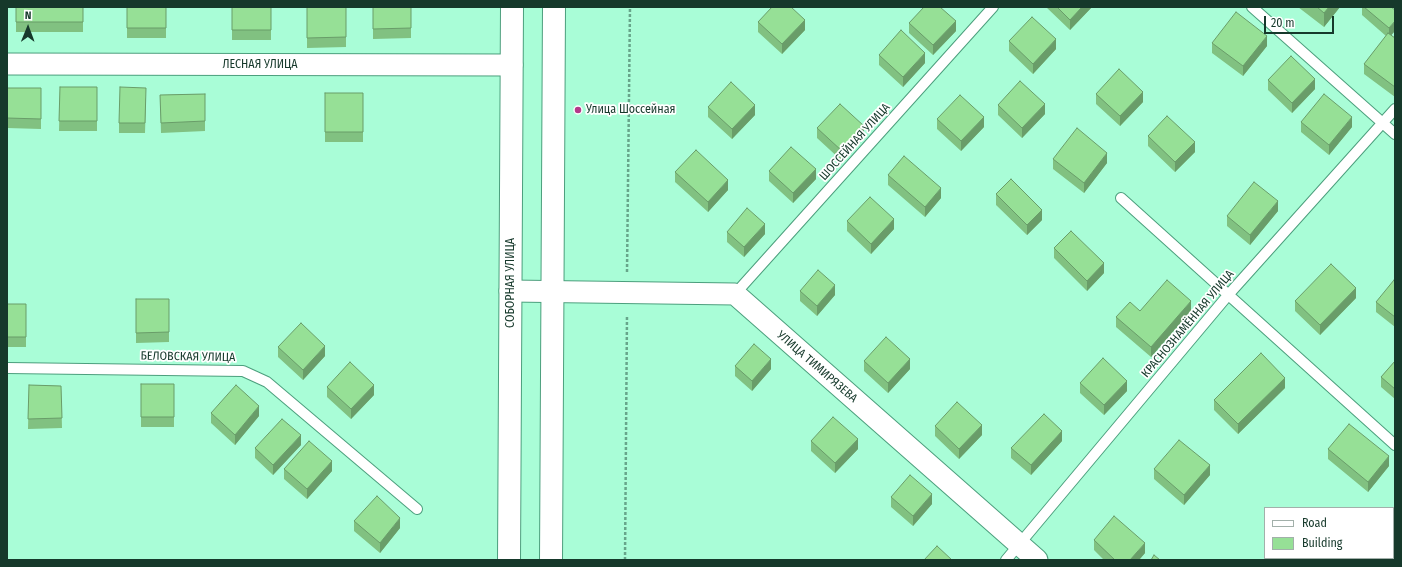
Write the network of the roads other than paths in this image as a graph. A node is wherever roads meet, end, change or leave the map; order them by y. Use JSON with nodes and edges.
{"nodes":[{"id":1,"x":512,"y":7,"type":"edge"},
{"id":2,"x":554,"y":7,"type":"edge"},
{"id":3,"x":993,"y":7,"type":"edge"},
{"id":4,"x":1252,"y":7,"type":"edge"},
{"id":5,"x":7,"y":64,"type":"edge"},
{"id":6,"x":512,"y":65,"type":"junction"},
{"id":7,"x":1395,"y":109,"type":"edge"},
{"id":8,"x":1382,"y":123,"type":"junction"},
{"id":9,"x":1395,"y":134,"type":"edge"},
{"id":10,"x":1121,"y":198,"type":"dead end"},
{"id":11,"x":510,"y":291,"type":"junction"},
{"id":12,"x":552,"y":291,"type":"junction"},
{"id":13,"x":735,"y":294,"type":"junction"},
{"id":14,"x":1230,"y":294,"type":"junction"},
{"id":15,"x":7,"y":368,"type":"edge"},
{"id":16,"x":1395,"y":445,"type":"edge"},
{"id":17,"x":416,"y":509,"type":"dead end"},
{"id":18,"x":1013,"y":552,"type":"edge"},
{"id":19,"x":509,"y":560,"type":"edge"},
{"id":20,"x":552,"y":560,"type":"edge"},
{"id":21,"x":1037,"y":560,"type":"edge"}],
"edges":[{"from":1,"to":6,"type":"street","name":"СОБОРНАЯ УЛИЦА"},
{"from":2,"to":12,"type":"street"},
{"from":3,"to":13,"type":"lane","name":"ШОССЕЙНАЯ УЛИЦА"},
{"from":4,"to":8,"type":"lane"},
{"from":5,"to":6,"type":"street","name":"ЛЕСНАЯ УЛИЦА"},
{"from":6,"to":11,"type":"street","name":"СОБОРНАЯ УЛИЦА"},
{"from":7,"to":8,"type":"lane","name":"КРАСНОЗНАМЁННАЯ УЛИЦА"},
{"from":8,"to":9,"type":"lane"},
{"from":8,"to":14,"type":"lane","name":"КРАСНОЗНАМЁННАЯ УЛИЦА"},
{"from":10,"to":14,"type":"lane"},
{"from":11,"to":12,"type":"street"},
{"from":11,"to":19,"type":"street","name":"СОБОРНАЯ УЛИЦА"},
{"from":12,"to":13,"type":"street"},
{"from":12,"to":20,"type":"street"},
{"from":13,"to":18,"type":"street","name":"УЛИЦА ТИМИРЯЗЕВА"},
{"from":14,"to":16,"type":"lane"},
{"from":14,"to":18,"type":"lane","name":"КРАСНОЗНАМЁННАЯ УЛИЦА"},
{"from":15,"to":17,"type":"lane","name":"БЕЛОВСКАЯ УЛИЦА"},
{"from":18,"to":21,"type":"street","name":"УЛИЦА ТИМИРЯЗЕВА"}]}
